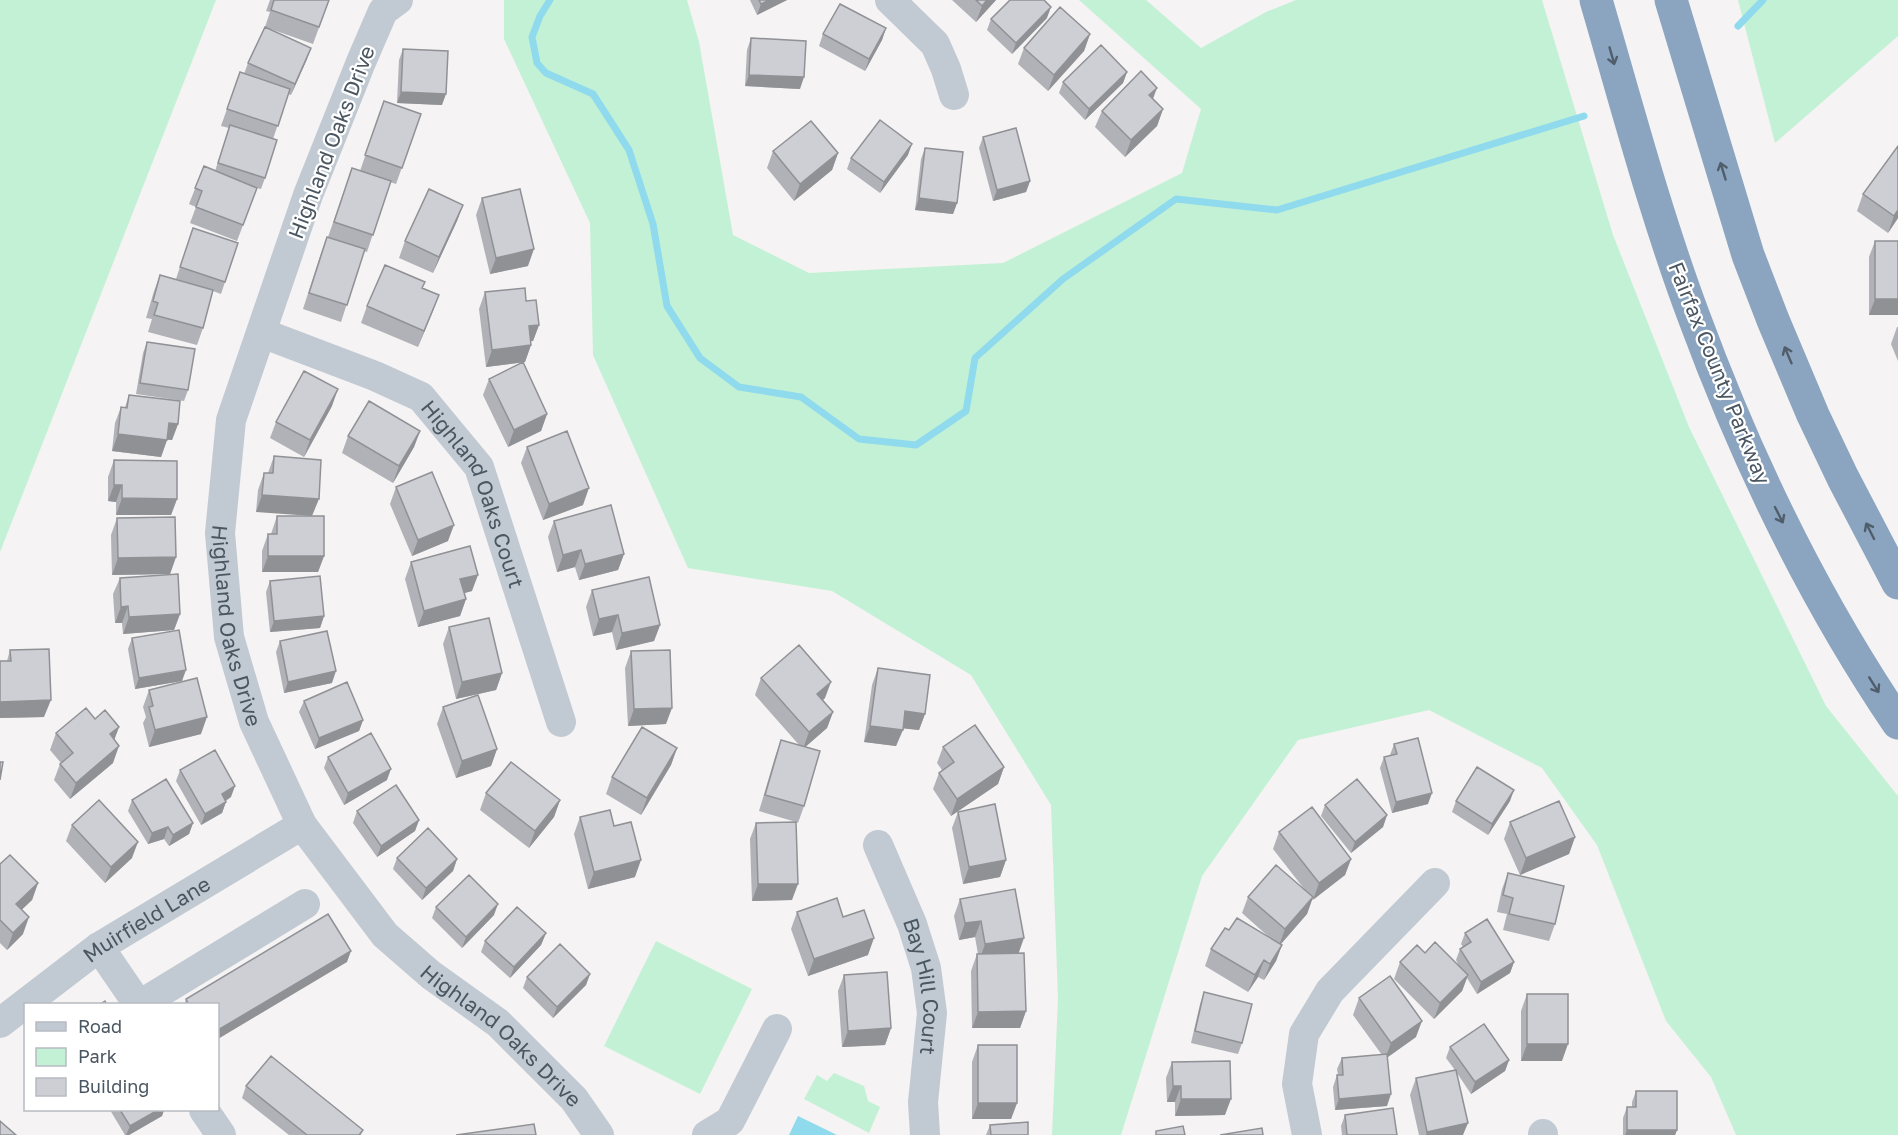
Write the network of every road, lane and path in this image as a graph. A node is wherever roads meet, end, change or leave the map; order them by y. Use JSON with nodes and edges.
{"nodes":[{"id":1,"x":890,"y":0,"type":"edge"},
{"id":2,"x":1596,"y":0,"type":"edge"},
{"id":3,"x":1671,"y":0,"type":"edge"},
{"id":4,"x":390,"y":6,"type":"edge"},
{"id":5,"x":954,"y":95,"type":"dead end"},
{"id":6,"x":262,"y":333,"type":"junction"},
{"id":7,"x":1898,"y":583,"type":"edge"},
{"id":8,"x":561,"y":722,"type":"dead end"},
{"id":9,"x":1898,"y":723,"type":"edge"},
{"id":10,"x":302,"y":825,"type":"junction"},
{"id":11,"x":878,"y":845,"type":"dead end"},
{"id":12,"x":1435,"y":883,"type":"dead end"},
{"id":13,"x":305,"y":904,"type":"dead end"},
{"id":14,"x":99,"y":947,"type":"junction"},
{"id":15,"x":26,"y":1003,"type":"edge"},
{"id":16,"x":139,"y":1003,"type":"edge"},
{"id":17,"x":143,"y":1003,"type":"edge"},
{"id":18,"x":24,"y":1005,"type":"edge"},
{"id":19,"x":0,"y":1023,"type":"edge"},
{"id":20,"x":777,"y":1029,"type":"dead end"},
{"id":21,"x":205,"y":1111,"type":"edge"},
{"id":22,"x":221,"y":1135,"type":"edge"},
{"id":23,"x":598,"y":1135,"type":"edge"},
{"id":24,"x":707,"y":1135,"type":"edge"},
{"id":25,"x":926,"y":1135,"type":"edge"},
{"id":26,"x":1307,"y":1135,"type":"edge"}],
"edges":[{"from":1,"to":5,"type":"street"},
{"from":2,"to":9,"type":"highway","name":"Fairfax County Parkway","one_way":true},
{"from":7,"to":3,"type":"highway","one_way":true},
{"from":4,"to":6,"type":"street","name":"Highland Oaks Drive"},
{"from":6,"to":8,"type":"street","name":"Highland Oaks Court"},
{"from":6,"to":10,"type":"street","name":"Highland Oaks Drive"},
{"from":10,"to":14,"type":"street","name":"Muirfield Lane"},
{"from":10,"to":23,"type":"street","name":"Highland Oaks Drive"},
{"from":11,"to":25,"type":"street","name":"Bay Hill Court"},
{"from":12,"to":26,"type":"street"},
{"from":13,"to":17,"type":"street"},
{"from":14,"to":15,"type":"street","name":"Muirfield Lane"},
{"from":14,"to":16,"type":"street"},
{"from":18,"to":19,"type":"street","name":"Muirfield Lane"},
{"from":20,"to":24,"type":"street"},
{"from":21,"to":22,"type":"street"}]}
